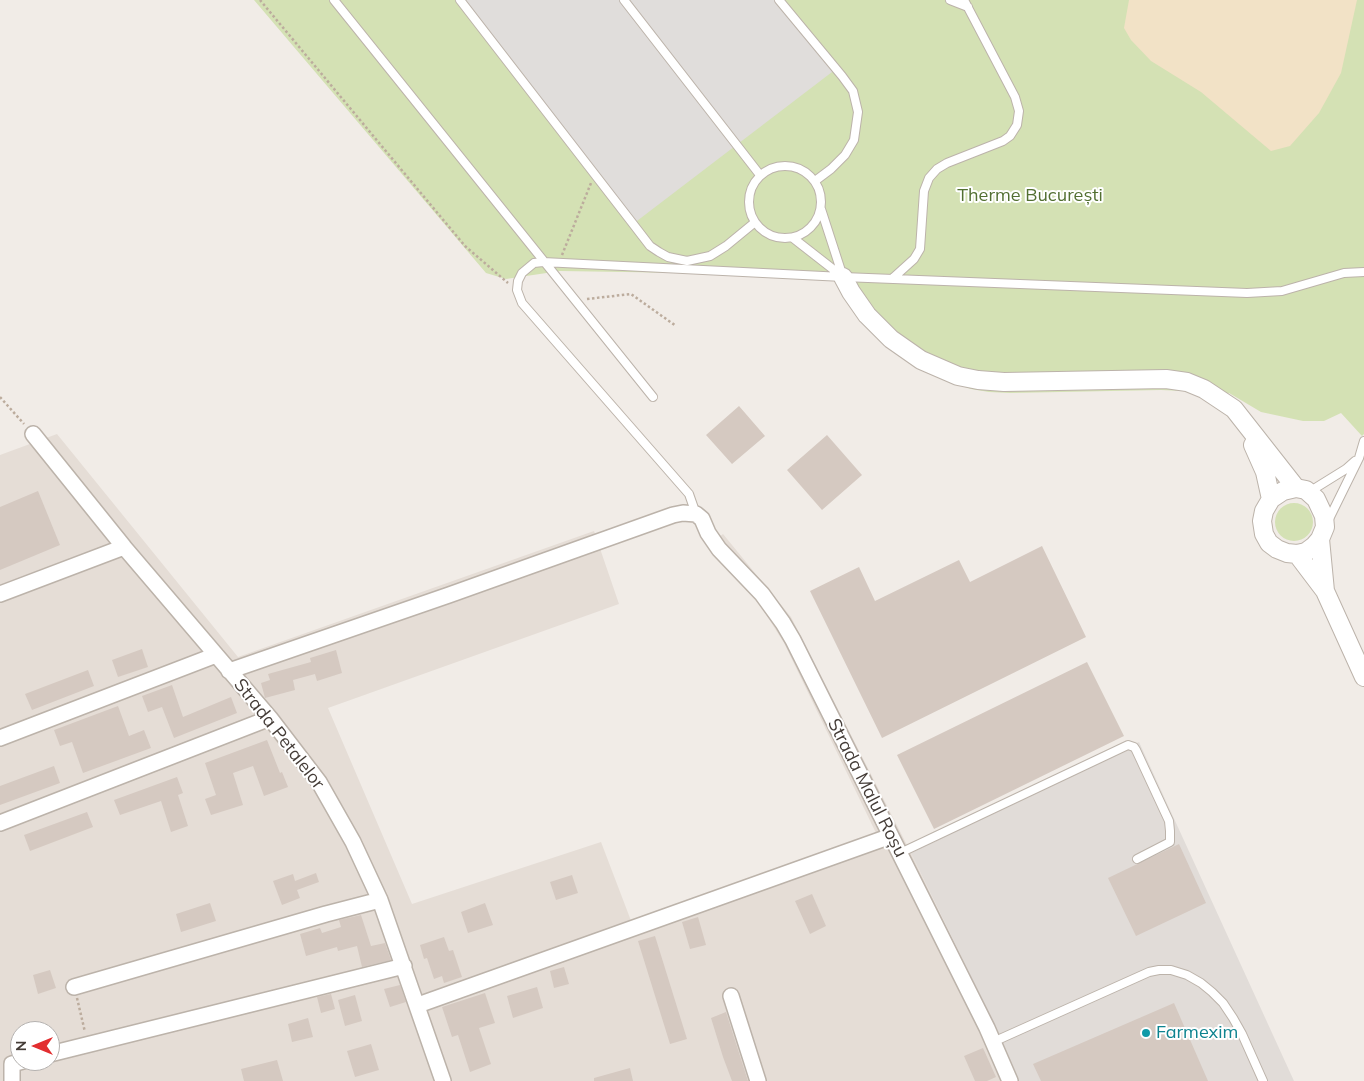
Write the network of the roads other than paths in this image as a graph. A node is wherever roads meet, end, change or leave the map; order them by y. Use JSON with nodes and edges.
{"nodes":[{"id":1,"x":334,"y":0,"type":"edge"},
{"id":2,"x":460,"y":0,"type":"edge"},
{"id":3,"x":624,"y":0,"type":"edge"},
{"id":4,"x":779,"y":0,"type":"edge"},
{"id":5,"x":950,"y":0,"type":"edge"},
{"id":6,"x":966,"y":3,"type":"edge"},
{"id":7,"x":760,"y":175,"type":"junction"},
{"id":8,"x":815,"y":182,"type":"junction"},
{"id":9,"x":821,"y":208,"type":"junction"},
{"id":10,"x":754,"y":222,"type":"junction"},
{"id":11,"x":793,"y":238,"type":"junction"},
{"id":12,"x":543,"y":262,"type":"junction"},
{"id":13,"x":1364,"y":272,"type":"edge"},
{"id":14,"x":843,"y":277,"type":"junction"},
{"id":15,"x":893,"y":278,"type":"junction"},
{"id":16,"x":653,"y":397,"type":"dead end"},
{"id":17,"x":1234,"y":409,"type":"junction"},
{"id":18,"x":34,"y":434,"type":"road end"},
{"id":19,"x":1364,"y":441,"type":"edge"},
{"id":20,"x":1359,"y":458,"type":"junction"},
{"id":21,"x":1302,"y":490,"type":"junction"},
{"id":22,"x":1271,"y":498,"type":"junction"},
{"id":23,"x":696,"y":514,"type":"junction"},
{"id":24,"x":1322,"y":533,"type":"junction"},
{"id":25,"x":124,"y":547,"type":"junction"},
{"id":26,"x":1297,"y":554,"type":"junction"},
{"id":27,"x":1326,"y":591,"type":"junction"},
{"id":28,"x":0,"y":594,"type":"edge"},
{"id":29,"x":216,"y":655,"type":"junction"},
{"id":30,"x":229,"y":671,"type":"junction"},
{"id":31,"x":1364,"y":677,"type":"edge"},
{"id":32,"x":270,"y":718,"type":"junction"},
{"id":33,"x":0,"y":738,"type":"edge"},
{"id":34,"x":0,"y":823,"type":"edge"},
{"id":35,"x":891,"y":836,"type":"junction"},
{"id":36,"x":900,"y":853,"type":"junction"},
{"id":37,"x":1138,"y":859,"type":"dead end"},
{"id":38,"x":380,"y":900,"type":"junction"},
{"id":39,"x":404,"y":966,"type":"junction"},
{"id":40,"x":74,"y":987,"type":"road end"},
{"id":41,"x":731,"y":996,"type":"dead end"},
{"id":42,"x":418,"y":1005,"type":"junction"},
{"id":43,"x":993,"y":1042,"type":"junction"},
{"id":44,"x":60,"y":1052,"type":"edge"},
{"id":45,"x":443,"y":1081,"type":"edge"},
{"id":46,"x":758,"y":1081,"type":"edge"},
{"id":47,"x":1010,"y":1081,"type":"edge"},
{"id":48,"x":1263,"y":1081,"type":"edge"}],
"edges":[{"from":1,"to":12,"type":"lane"},
{"from":2,"to":10,"type":"lane"},
{"from":3,"to":7,"type":"lane"},
{"from":4,"to":8,"type":"lane"},
{"from":5,"to":6,"type":"lane"},
{"from":6,"to":15,"type":"lane"},
{"from":7,"to":8,"type":"lane"},
{"from":7,"to":10,"type":"lane"},
{"from":8,"to":9,"type":"lane"},
{"from":9,"to":11,"type":"lane"},
{"from":9,"to":14,"type":"lane"},
{"from":10,"to":11,"type":"lane"},
{"from":11,"to":14,"type":"lane"},
{"from":12,"to":14,"type":"lane"},
{"from":12,"to":16,"type":"lane"},
{"from":12,"to":23,"type":"lane"},
{"from":13,"to":15,"type":"lane"},
{"from":14,"to":15,"type":"lane"},
{"from":14,"to":17,"type":"street"},
{"from":17,"to":21,"type":"street"},
{"from":17,"to":22,"type":"street"},
{"from":18,"to":25,"type":"street","name":"Strada Petalelor"},
{"from":19,"to":20,"type":"lane"},
{"from":20,"to":21,"type":"lane"},
{"from":20,"to":24,"type":"lane"},
{"from":21,"to":22,"type":"street"},
{"from":21,"to":24,"type":"street"},
{"from":22,"to":26,"type":"street"},
{"from":23,"to":30,"type":"street"},
{"from":23,"to":35,"type":"street","name":"Strada Malul Roșu"},
{"from":24,"to":26,"type":"street"},
{"from":24,"to":27,"type":"street"},
{"from":25,"to":28,"type":"street"},
{"from":25,"to":29,"type":"street","name":"Strada Petalelor"},
{"from":26,"to":27,"type":"street"},
{"from":27,"to":31,"type":"street"},
{"from":29,"to":30,"type":"street","name":"Strada Petalelor"},
{"from":29,"to":33,"type":"street"},
{"from":30,"to":32,"type":"street","name":"Strada Petalelor"},
{"from":32,"to":34,"type":"street"},
{"from":32,"to":38,"type":"street","name":"Strada Petalelor"},
{"from":35,"to":36,"type":"street","name":"Strada Malul Roșu"},
{"from":35,"to":42,"type":"street"},
{"from":36,"to":37,"type":"lane"},
{"from":36,"to":43,"type":"street","name":"Strada Malul Roșu"},
{"from":38,"to":39,"type":"street","name":"Strada Petalelor"},
{"from":38,"to":40,"type":"street"},
{"from":39,"to":42,"type":"street","name":"Strada Petalelor"},
{"from":39,"to":44,"type":"street"},
{"from":41,"to":46,"type":"street"},
{"from":42,"to":45,"type":"street","name":"Strada Petalelor"},
{"from":43,"to":47,"type":"street","name":"Strada Malul Roșu"},
{"from":43,"to":48,"type":"lane"}]}
